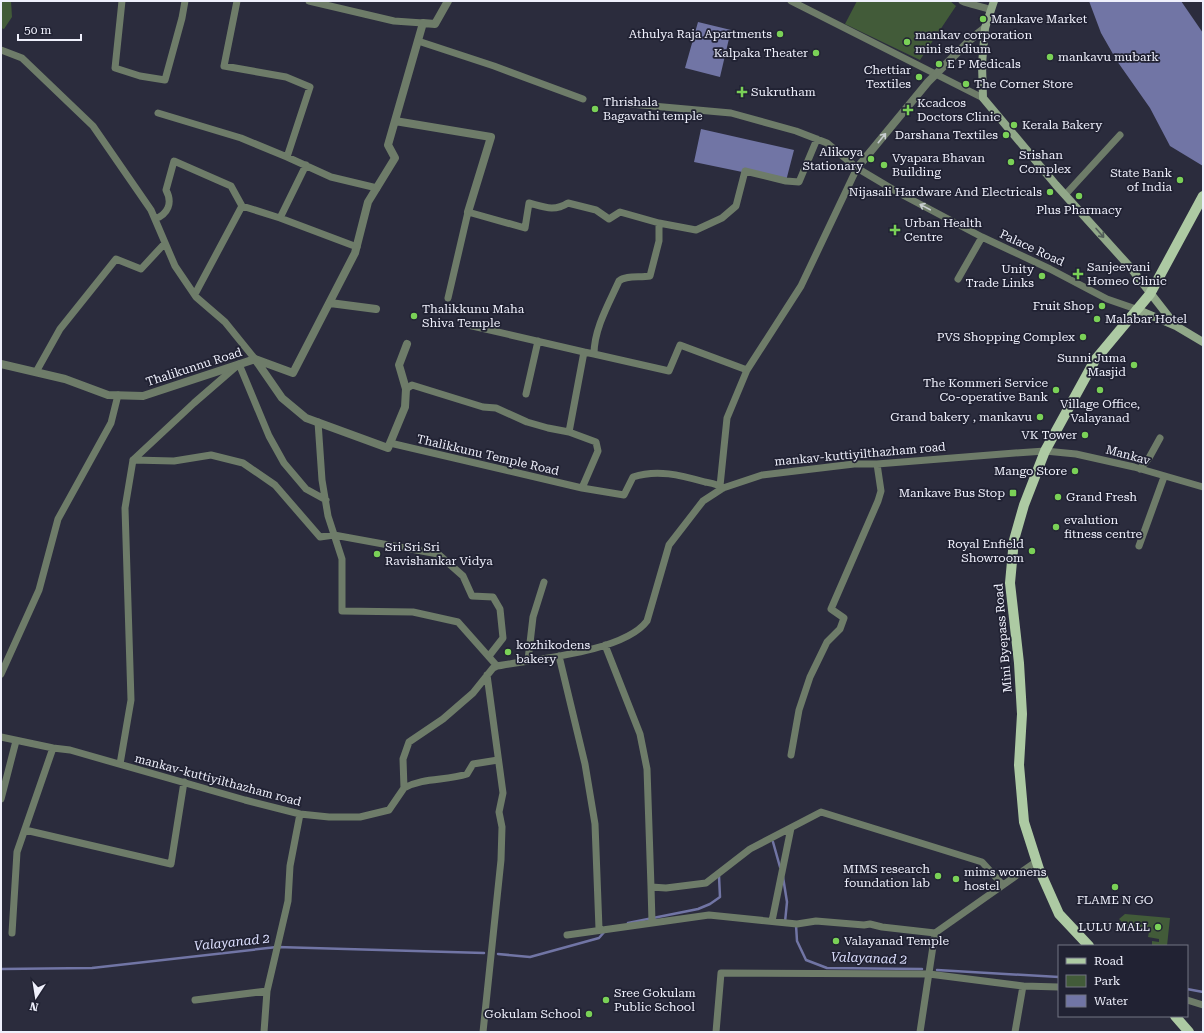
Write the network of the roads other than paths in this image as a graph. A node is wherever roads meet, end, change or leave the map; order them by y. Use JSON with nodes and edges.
{"nodes":[{"id":1,"x":122,"y":1,"type":"edge"},
{"id":2,"x":185,"y":1,"type":"edge"},
{"id":3,"x":237,"y":1,"type":"edge"},
{"id":4,"x":309,"y":1,"type":"edge"},
{"id":5,"x":448,"y":1,"type":"edge"},
{"id":6,"x":791,"y":1,"type":"edge"},
{"id":7,"x":962,"y":1,"type":"edge"},
{"id":8,"x":994,"y":1,"type":"edge"},
{"id":9,"x":990,"y":10,"type":"junction"},
{"id":10,"x":423,"y":23,"type":"junction"},
{"id":11,"x":985,"y":28,"type":"junction"},
{"id":12,"x":418,"y":41,"type":"junction"},
{"id":13,"x":1,"y":50,"type":"edge"},
{"id":14,"x":938,"y":73,"type":"junction"},
{"id":15,"x":983,"y":98,"type":"junction"},
{"id":16,"x":583,"y":99,"type":"dead end"},
{"id":17,"x":630,"y":104,"type":"dead end"},
{"id":18,"x":158,"y":113,"type":"dead end"},
{"id":19,"x":395,"y":121,"type":"junction"},
{"id":20,"x":1120,"y":135,"type":"dead end"},
{"id":21,"x":817,"y":139,"type":"junction"},
{"id":22,"x":287,"y":157,"type":"junction"},
{"id":23,"x":306,"y":165,"type":"junction"},
{"id":24,"x":857,"y":168,"type":"junction"},
{"id":25,"x":377,"y":188,"type":"junction"},
{"id":26,"x":1065,"y":195,"type":"junction"},
{"id":27,"x":1203,"y":196,"type":"edge"},
{"id":28,"x":242,"y":206,"type":"junction"},
{"id":29,"x":468,"y":212,"type":"junction"},
{"id":30,"x":280,"y":218,"type":"junction"},
{"id":31,"x":155,"y":219,"type":"junction"},
{"id":32,"x":659,"y":223,"type":"junction"},
{"id":33,"x":982,"y":237,"type":"junction"},
{"id":34,"x":165,"y":243,"type":"junction"},
{"id":35,"x":357,"y":247,"type":"junction"},
{"id":36,"x":958,"y":279,"type":"dead end"},
{"id":37,"x":195,"y":294,"type":"junction"},
{"id":38,"x":1150,"y":294,"type":"junction"},
{"id":39,"x":448,"y":298,"type":"dead end"},
{"id":40,"x":330,"y":303,"type":"junction"},
{"id":41,"x":376,"y":309,"type":"dead end"},
{"id":42,"x":1136,"y":309,"type":"junction"},
{"id":43,"x":468,"y":325,"type":"dead end"},
{"id":44,"x":1176,"y":326,"type":"junction"},
{"id":45,"x":538,"y":341,"type":"junction"},
{"id":46,"x":1203,"y":342,"type":"edge"},
{"id":47,"x":407,"y":344,"type":"dead end"},
{"id":48,"x":584,"y":352,"type":"junction"},
{"id":49,"x":594,"y":354,"type":"junction"},
{"id":50,"x":255,"y":359,"type":"junction"},
{"id":51,"x":1,"y":364,"type":"edge"},
{"id":52,"x":239,"y":364,"type":"junction"},
{"id":53,"x":747,"y":370,"type":"junction"},
{"id":54,"x":36,"y":372,"type":"junction"},
{"id":55,"x":406,"y":389,"type":"junction"},
{"id":56,"x":526,"y":394,"type":"dead end"},
{"id":57,"x":118,"y":395,"type":"junction"},
{"id":58,"x":318,"y":422,"type":"junction"},
{"id":59,"x":569,"y":432,"type":"junction"},
{"id":60,"x":1160,"y":438,"type":"dead end"},
{"id":61,"x":390,"y":442,"type":"junction"},
{"id":62,"x":1045,"y":451,"type":"junction"},
{"id":63,"x":133,"y":460,"type":"junction"},
{"id":64,"x":877,"y":464,"type":"junction"},
{"id":65,"x":1140,"y":469,"type":"junction"},
{"id":66,"x":1164,"y":477,"type":"junction"},
{"id":67,"x":722,"y":487,"type":"junction"},
{"id":68,"x":1203,"y":487,"type":"edge"},
{"id":69,"x":582,"y":488,"type":"junction"},
{"id":70,"x":326,"y":500,"type":"junction"},
{"id":71,"x":334,"y":535,"type":"junction"},
{"id":72,"x":1139,"y":546,"type":"dead end"},
{"id":73,"x":544,"y":582,"type":"dead end"},
{"id":74,"x":606,"y":645,"type":"junction"},
{"id":75,"x":488,"y":656,"type":"junction"},
{"id":76,"x":559,"y":656,"type":"junction"},
{"id":77,"x":528,"y":660,"type":"junction"},
{"id":78,"x":497,"y":666,"type":"junction"},
{"id":79,"x":1,"y":674,"type":"edge"},
{"id":80,"x":487,"y":675,"type":"junction"},
{"id":81,"x":1,"y":737,"type":"edge"},
{"id":82,"x":16,"y":741,"type":"junction"},
{"id":83,"x":53,"y":748,"type":"junction"},
{"id":84,"x":791,"y":755,"type":"dead end"},
{"id":85,"x":498,"y":760,"type":"junction"},
{"id":86,"x":120,"y":764,"type":"junction"},
{"id":87,"x":184,"y":782,"type":"junction"},
{"id":88,"x":404,"y":788,"type":"junction"},
{"id":89,"x":1,"y":799,"type":"edge"},
{"id":90,"x":300,"y":814,"type":"junction"},
{"id":91,"x":791,"y":828,"type":"junction"},
{"id":92,"x":25,"y":830,"type":"junction"},
{"id":93,"x":1037,"y":861,"type":"junction"},
{"id":94,"x":1002,"y":884,"type":"junction"},
{"id":95,"x":651,"y":887,"type":"junction"},
{"id":96,"x":772,"y":921,"type":"junction"},
{"id":97,"x":652,"y":922,"type":"junction"},
{"id":98,"x":598,"y":929,"type":"junction"},
{"id":99,"x":12,"y":933,"type":"dead end"},
{"id":100,"x":935,"y":933,"type":"junction"},
{"id":101,"x":567,"y":935,"type":"dead end"},
{"id":102,"x":1088,"y":945,"type":"edge"},
{"id":103,"x":929,"y":974,"type":"junction"},
{"id":104,"x":1023,"y":986,"type":"junction"},
{"id":105,"x":1058,"y":987,"type":"edge"},
{"id":106,"x":267,"y":991,"type":"junction"},
{"id":107,"x":195,"y":1000,"type":"dead end"},
{"id":108,"x":1188,"y":1000,"type":"edge"},
{"id":109,"x":1203,"y":1004,"type":"edge"},
{"id":110,"x":1176,"y":1017,"type":"edge"},
{"id":111,"x":264,"y":1032,"type":"edge"},
{"id":112,"x":483,"y":1032,"type":"edge"},
{"id":113,"x":716,"y":1032,"type":"edge"},
{"id":114,"x":920,"y":1032,"type":"edge"},
{"id":115,"x":1015,"y":1032,"type":"edge"},
{"id":116,"x":1190,"y":1032,"type":"edge"}],
"edges":[{"from":1,"to":2,"type":"street"},
{"from":3,"to":22,"type":"street"},
{"from":4,"to":10,"type":"street"},
{"from":5,"to":10,"type":"street"},
{"from":6,"to":14,"type":"street"},
{"from":7,"to":9,"type":"street"},
{"from":8,"to":9,"type":"main road"},
{"from":9,"to":11,"type":"main road"},
{"from":10,"to":12,"type":"street"},
{"from":11,"to":14,"type":"street"},
{"from":11,"to":15,"type":"main road"},
{"from":12,"to":16,"type":"street"},
{"from":12,"to":19,"type":"street"},
{"from":13,"to":31,"type":"street"},
{"from":14,"to":15,"type":"street"},
{"from":24,"to":14,"type":"street","one_way":true},
{"from":15,"to":26,"type":"main road"},
{"from":17,"to":21,"type":"street","name":"Palace Road"},
{"from":18,"to":22,"type":"street"},
{"from":19,"to":25,"type":"street"},
{"from":19,"to":29,"type":"street"},
{"from":20,"to":26,"type":"street"},
{"from":21,"to":24,"type":"street","name":"Palace Road"},
{"from":21,"to":32,"type":"street"},
{"from":22,"to":23,"type":"street"},
{"from":23,"to":25,"type":"street"},
{"from":23,"to":30,"type":"street"},
{"from":33,"to":24,"type":"street","name":"Palace Road","one_way":true},
{"from":24,"to":53,"type":"street"},
{"from":25,"to":35,"type":"street"},
{"from":26,"to":38,"type":"main road","one_way":true},
{"from":27,"to":38,"type":"main road","name":"Mini Byepass Road"},
{"from":28,"to":30,"type":"street"},
{"from":28,"to":31,"type":"street"},
{"from":28,"to":37,"type":"street"},
{"from":29,"to":32,"type":"street"},
{"from":29,"to":39,"type":"street"},
{"from":30,"to":35,"type":"street"},
{"from":31,"to":34,"type":"street"},
{"from":32,"to":49,"type":"street"},
{"from":33,"to":36,"type":"street"},
{"from":33,"to":42,"type":"street","name":"Palace Road"},
{"from":34,"to":37,"type":"street"},
{"from":34,"to":54,"type":"street"},
{"from":35,"to":40,"type":"street"},
{"from":37,"to":50,"type":"street"},
{"from":38,"to":42,"type":"main road","name":"Mini Byepass Road"},
{"from":38,"to":44,"type":"main road"},
{"from":40,"to":41,"type":"street"},
{"from":40,"to":50,"type":"street"},
{"from":42,"to":44,"type":"main road"},
{"from":42,"to":62,"type":"main road","name":"Mini Byepass Road"},
{"from":43,"to":45,"type":"street"},
{"from":44,"to":46,"type":"main road"},
{"from":45,"to":48,"type":"street"},
{"from":45,"to":56,"type":"street"},
{"from":47,"to":55,"type":"street"},
{"from":48,"to":49,"type":"street"},
{"from":48,"to":59,"type":"street"},
{"from":49,"to":53,"type":"street"},
{"from":50,"to":52,"type":"street","name":"Thalikunnu Road"},
{"from":50,"to":58,"type":"street"},
{"from":51,"to":54,"type":"street","name":"Thalikunnu Road"},
{"from":52,"to":57,"type":"street","name":"Thalikunnu Road"},
{"from":52,"to":63,"type":"street"},
{"from":52,"to":70,"type":"street"},
{"from":53,"to":67,"type":"street"},
{"from":54,"to":57,"type":"street","name":"Thalikunnu Road"},
{"from":55,"to":59,"type":"street"},
{"from":55,"to":61,"type":"street"},
{"from":57,"to":79,"type":"street"},
{"from":58,"to":61,"type":"street"},
{"from":58,"to":70,"type":"street"},
{"from":59,"to":69,"type":"street"},
{"from":60,"to":65,"type":"street"},
{"from":61,"to":69,"type":"street","name":"Thalikkunu Temple Road"},
{"from":62,"to":64,"type":"street","name":"mankav-kuttiyilthazham road"},
{"from":62,"to":65,"type":"street","name":"Mankav"},
{"from":62,"to":93,"type":"main road","name":"Mini Byepass Road"},
{"from":63,"to":71,"type":"street"},
{"from":63,"to":86,"type":"street"},
{"from":64,"to":67,"type":"street","name":"mankav-kuttiyilthazham road"},
{"from":64,"to":84,"type":"street"},
{"from":65,"to":66,"type":"street","name":"Mankav"},
{"from":66,"to":68,"type":"street","name":"Mankav"},
{"from":66,"to":72,"type":"street"},
{"from":67,"to":69,"type":"street"},
{"from":67,"to":74,"type":"street","name":"mankav-kuttiyilthazham road"},
{"from":70,"to":71,"type":"street"},
{"from":71,"to":75,"type":"street"},
{"from":71,"to":75,"type":"street"},
{"from":73,"to":77,"type":"street"},
{"from":74,"to":76,"type":"street","name":"mankav-kuttiyilthazham road"},
{"from":74,"to":95,"type":"street"},
{"from":75,"to":78,"type":"street"},
{"from":76,"to":77,"type":"street","name":"mankav-kuttiyilthazham road"},
{"from":76,"to":98,"type":"street"},
{"from":77,"to":78,"type":"street","name":"mankav-kuttiyilthazham road"},
{"from":78,"to":80,"type":"street"},
{"from":80,"to":85,"type":"street"},
{"from":80,"to":88,"type":"street"},
{"from":81,"to":82,"type":"street","name":"mankav-kuttiyilthazham road"},
{"from":82,"to":83,"type":"street","name":"mankav-kuttiyilthazham road"},
{"from":82,"to":89,"type":"street"},
{"from":83,"to":86,"type":"street","name":"mankav-kuttiyilthazham road"},
{"from":83,"to":92,"type":"street"},
{"from":85,"to":88,"type":"street"},
{"from":85,"to":112,"type":"street"},
{"from":86,"to":87,"type":"street","name":"mankav-kuttiyilthazham road"},
{"from":87,"to":90,"type":"street","name":"mankav-kuttiyilthazham road"},
{"from":87,"to":92,"type":"street"},
{"from":88,"to":90,"type":"street","name":"mankav-kuttiyilthazham road"},
{"from":90,"to":106,"type":"street"},
{"from":91,"to":94,"type":"street"},
{"from":91,"to":95,"type":"street"},
{"from":91,"to":96,"type":"street"},
{"from":92,"to":99,"type":"street"},
{"from":93,"to":94,"type":"street"},
{"from":93,"to":102,"type":"main road","name":"Mini Byepass Road"},
{"from":94,"to":100,"type":"street"},
{"from":95,"to":97,"type":"street"},
{"from":96,"to":97,"type":"street"},
{"from":96,"to":100,"type":"street"},
{"from":97,"to":98,"type":"street"},
{"from":98,"to":101,"type":"street"},
{"from":100,"to":103,"type":"street"},
{"from":103,"to":104,"type":"street"},
{"from":103,"to":113,"type":"street"},
{"from":103,"to":114,"type":"street"},
{"from":104,"to":105,"type":"street"},
{"from":104,"to":115,"type":"street"},
{"from":106,"to":107,"type":"street"},
{"from":106,"to":111,"type":"street"},
{"from":108,"to":109,"type":"street"},
{"from":110,"to":116,"type":"main road"}]}
